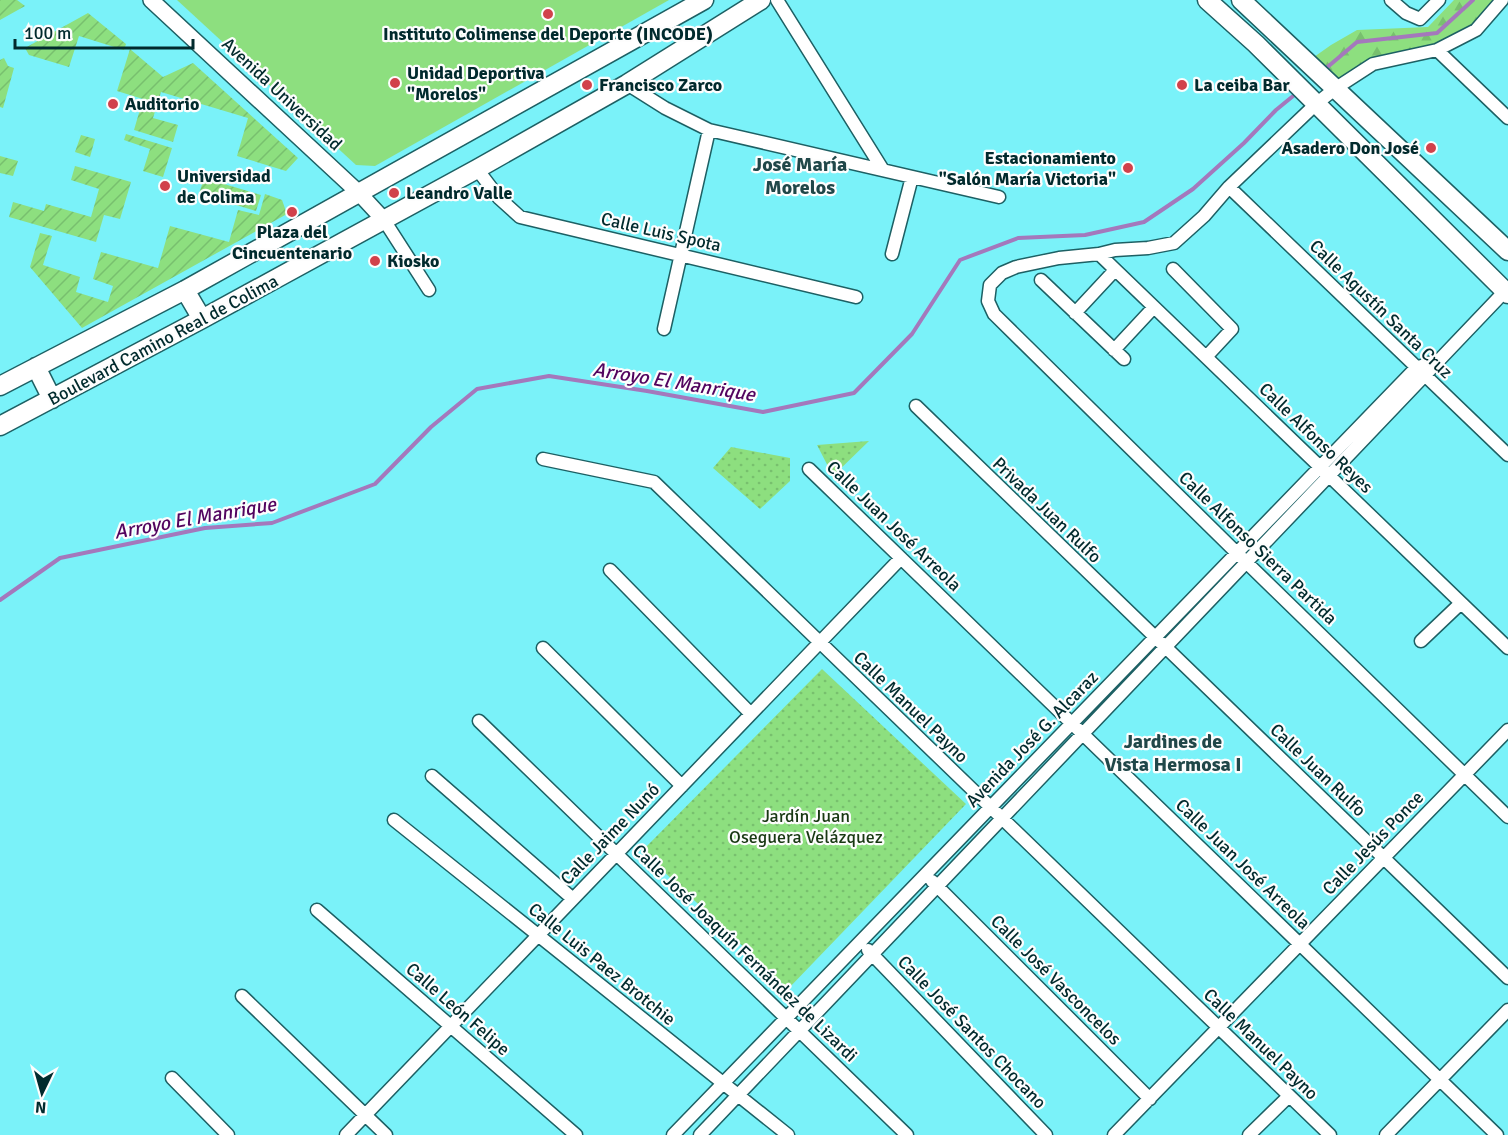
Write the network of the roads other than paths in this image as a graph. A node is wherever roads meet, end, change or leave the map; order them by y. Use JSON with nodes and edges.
{"nodes":[{"id":1,"x":151,"y":0,"type":"edge"},
{"id":2,"x":704,"y":0,"type":"edge"},
{"id":3,"x":761,"y":0,"type":"edge"},
{"id":4,"x":777,"y":0,"type":"edge"},
{"id":5,"x":1207,"y":0,"type":"edge"},
{"id":6,"x":1241,"y":0,"type":"edge"},
{"id":7,"x":1391,"y":0,"type":"edge"},
{"id":8,"x":1439,"y":0,"type":"edge"},
{"id":9,"x":1502,"y":0,"type":"edge"},
{"id":10,"x":1437,"y":50,"type":"junction"},
{"id":11,"x":627,"y":84,"type":"junction"},
{"id":12,"x":1332,"y":85,"type":"junction"},
{"id":13,"x":567,"y":97,"type":"junction"},
{"id":14,"x":1313,"y":101,"type":"junction"},
{"id":15,"x":1508,"y":118,"type":"edge"},
{"id":16,"x":709,"y":130,"type":"junction"},
{"id":17,"x":477,"y":169,"type":"junction"},
{"id":18,"x":883,"y":170,"type":"junction"},
{"id":19,"x":912,"y":177,"type":"junction"},
{"id":20,"x":1229,"y":188,"type":"junction"},
{"id":21,"x":360,"y":193,"type":"junction"},
{"id":22,"x":999,"y":197,"type":"dead end"},
{"id":23,"x":384,"y":220,"type":"junction"},
{"id":24,"x":1508,"y":250,"type":"edge"},
{"id":25,"x":892,"y":254,"type":"dead end"},
{"id":26,"x":1099,"y":254,"type":"junction"},
{"id":27,"x":681,"y":256,"type":"junction"},
{"id":28,"x":1173,"y":269,"type":"dead end"},
{"id":29,"x":1115,"y":270,"type":"junction"},
{"id":30,"x":1041,"y":280,"type":"dead end"},
{"id":31,"x":185,"y":290,"type":"junction"},
{"id":32,"x":429,"y":290,"type":"dead end"},
{"id":33,"x":1507,"y":291,"type":"edge"},
{"id":34,"x":856,"y":297,"type":"dead end"},
{"id":35,"x":1154,"y":307,"type":"junction"},
{"id":36,"x":1075,"y":313,"type":"junction"},
{"id":37,"x":202,"y":319,"type":"junction"},
{"id":38,"x":664,"y":329,"type":"dead end"},
{"id":39,"x":1114,"y":350,"type":"junction"},
{"id":40,"x":1206,"y":357,"type":"junction"},
{"id":41,"x":1124,"y":359,"type":"dead end"},
{"id":42,"x":36,"y":367,"type":"junction"},
{"id":43,"x":1421,"y":372,"type":"junction"},
{"id":44,"x":0,"y":386,"type":"edge"},
{"id":45,"x":52,"y":399,"type":"junction"},
{"id":46,"x":916,"y":406,"type":"dead end"},
{"id":47,"x":0,"y":426,"type":"edge"},
{"id":48,"x":1508,"y":455,"type":"edge"},
{"id":49,"x":543,"y":459,"type":"dead end"},
{"id":50,"x":1320,"y":467,"type":"junction"},
{"id":51,"x":809,"y":469,"type":"dead end"},
{"id":52,"x":1330,"y":477,"type":"junction"},
{"id":53,"x":1236,"y":553,"type":"junction"},
{"id":54,"x":901,"y":558,"type":"junction"},
{"id":55,"x":1247,"y":563,"type":"junction"},
{"id":56,"x":610,"y":570,"type":"dead end"},
{"id":57,"x":1461,"y":603,"type":"junction"},
{"id":58,"x":1155,"y":638,"type":"junction"},
{"id":59,"x":1421,"y":642,"type":"dead end"},
{"id":60,"x":819,"y":643,"type":"junction"},
{"id":61,"x":543,"y":648,"type":"dead end"},
{"id":62,"x":1166,"y":648,"type":"junction"},
{"id":63,"x":1508,"y":648,"type":"edge"},
{"id":64,"x":751,"y":714,"type":"junction"},
{"id":65,"x":479,"y":722,"type":"dead end"},
{"id":66,"x":1072,"y":723,"type":"junction"},
{"id":67,"x":1508,"y":730,"type":"edge"},
{"id":68,"x":1083,"y":734,"type":"junction"},
{"id":69,"x":1465,"y":775,"type":"junction"},
{"id":70,"x":432,"y":776,"type":"dead end"},
{"id":71,"x":682,"y":786,"type":"junction"},
{"id":72,"x":990,"y":808,"type":"junction"},
{"id":73,"x":1508,"y":817,"type":"edge"},
{"id":74,"x":1002,"y":819,"type":"junction"},
{"id":75,"x":394,"y":820,"type":"dead end"},
{"id":76,"x":617,"y":854,"type":"junction"},
{"id":77,"x":1384,"y":858,"type":"junction"},
{"id":78,"x":925,"y":874,"type":"junction"},
{"id":79,"x":938,"y":886,"type":"junction"},
{"id":80,"x":573,"y":899,"type":"junction"},
{"id":81,"x":317,"y":910,"type":"dead end"},
{"id":82,"x":538,"y":935,"type":"junction"},
{"id":83,"x":860,"y":942,"type":"junction"},
{"id":84,"x":1300,"y":944,"type":"junction"},
{"id":85,"x":873,"y":954,"type":"junction"},
{"id":86,"x":1508,"y":978,"type":"edge"},
{"id":87,"x":242,"y":996,"type":"dead end"},
{"id":88,"x":1508,"y":1010,"type":"edge"},
{"id":89,"x":786,"y":1018,"type":"junction"},
{"id":90,"x":451,"y":1026,"type":"junction"},
{"id":91,"x":1218,"y":1028,"type":"junction"},
{"id":92,"x":799,"y":1032,"type":"junction"},
{"id":93,"x":172,"y":1078,"type":"dead end"},
{"id":94,"x":1440,"y":1080,"type":"junction"},
{"id":95,"x":723,"y":1083,"type":"junction"},
{"id":96,"x":738,"y":1095,"type":"junction"},
{"id":97,"x":1289,"y":1096,"type":"junction"},
{"id":98,"x":1150,"y":1099,"type":"junction"},
{"id":99,"x":365,"y":1115,"type":"junction"},
{"id":100,"x":228,"y":1135,"type":"edge"},
{"id":101,"x":346,"y":1135,"type":"edge"},
{"id":102,"x":386,"y":1135,"type":"edge"},
{"id":103,"x":576,"y":1135,"type":"edge"},
{"id":104,"x":673,"y":1135,"type":"edge"},
{"id":105,"x":700,"y":1135,"type":"edge"},
{"id":106,"x":788,"y":1135,"type":"edge"},
{"id":107,"x":907,"y":1135,"type":"edge"},
{"id":108,"x":1046,"y":1135,"type":"edge"},
{"id":109,"x":1114,"y":1135,"type":"edge"},
{"id":110,"x":1249,"y":1135,"type":"edge"},
{"id":111,"x":1330,"y":1135,"type":"edge"},
{"id":112,"x":1386,"y":1135,"type":"edge"},
{"id":113,"x":1497,"y":1135,"type":"edge"}],
"edges":[{"from":1,"to":21,"type":"street","name":"Avenida Universidad"},
{"from":2,"to":13,"type":"main road","name":"Boulevard Camino Real de Colima"},
{"from":3,"to":11,"type":"main road","name":"Boulevard Camino Real de Colima"},
{"from":4,"to":18,"type":"street"},
{"from":5,"to":14,"type":"main road"},
{"from":6,"to":12,"type":"main road"},
{"from":7,"to":8,"type":"street"},
{"from":9,"to":10,"type":"street"},
{"from":10,"to":12,"type":"street"},
{"from":10,"to":15,"type":"street"},
{"from":11,"to":13,"type":"main road","name":"Boulevard Camino Real de Colima"},
{"from":11,"to":16,"type":"street"},
{"from":12,"to":14,"type":"street"},
{"from":12,"to":24,"type":"main road"},
{"from":13,"to":17,"type":"main road","name":"Boulevard Camino Real de Colima"},
{"from":13,"to":21,"type":"main road","name":"Boulevard Camino Real de Colima"},
{"from":14,"to":20,"type":"street"},
{"from":14,"to":33,"type":"main road"},
{"from":16,"to":18,"type":"street"},
{"from":16,"to":27,"type":"street"},
{"from":17,"to":23,"type":"main road","name":"Boulevard Camino Real de Colima"},
{"from":17,"to":27,"type":"street","name":"Calle Luis Spota"},
{"from":18,"to":19,"type":"street"},
{"from":19,"to":22,"type":"street"},
{"from":19,"to":25,"type":"street"},
{"from":20,"to":26,"type":"street"},
{"from":20,"to":43,"type":"street","name":"Calle Agustín Santa Cruz"},
{"from":21,"to":23,"type":"street","name":"Avenida Universidad"},
{"from":21,"to":31,"type":"main road","name":"Boulevard Camino Real de Colima"},
{"from":23,"to":32,"type":"street"},
{"from":23,"to":37,"type":"main road","name":"Boulevard Camino Real de Colima"},
{"from":26,"to":29,"type":"street","name":"Calle Alfonso Reyes"},
{"from":26,"to":53,"type":"street","name":"Calle Alfonso Sierra Partida"},
{"from":27,"to":34,"type":"street","name":"Calle Luis Spota"},
{"from":27,"to":38,"type":"street"},
{"from":28,"to":40,"type":"street"},
{"from":29,"to":35,"type":"street","name":"Calle Alfonso Reyes"},
{"from":29,"to":36,"type":"street"},
{"from":30,"to":36,"type":"street"},
{"from":31,"to":37,"type":"main road"},
{"from":31,"to":42,"type":"main road","name":"Boulevard Camino Real de Colima"},
{"from":33,"to":43,"type":"street"},
{"from":35,"to":39,"type":"street"},
{"from":35,"to":40,"type":"street","name":"Calle Alfonso Reyes"},
{"from":36,"to":39,"type":"street"},
{"from":37,"to":45,"type":"main road","name":"Boulevard Camino Real de Colima"},
{"from":39,"to":41,"type":"street"},
{"from":40,"to":50,"type":"street","name":"Calle Alfonso Reyes"},
{"from":42,"to":44,"type":"main road","name":"Boulevard Camino Real de Colima"},
{"from":42,"to":45,"type":"main road"},
{"from":43,"to":48,"type":"street","name":"Calle Agustín Santa Cruz"},
{"from":43,"to":50,"type":"street","name":"Avenida José G. Alcaraz"},
{"from":43,"to":52,"type":"street","name":"Avenida José G. Alcaraz"},
{"from":45,"to":47,"type":"main road","name":"Boulevard Camino Real de Colima"},
{"from":46,"to":58,"type":"street","name":"Privada Juan Rulfo"},
{"from":49,"to":60,"type":"street","name":"Calle Manuel Payno"},
{"from":50,"to":52,"type":"street","name":"Calle Alfonso Reyes"},
{"from":50,"to":53,"type":"street","name":"Avenida José G. Alcaraz"},
{"from":51,"to":54,"type":"street","name":"Calle Juan José Arreola"},
{"from":52,"to":55,"type":"street","name":"Avenida José G. Alcaraz"},
{"from":52,"to":57,"type":"street","name":"Calle Alfonso Reyes"},
{"from":53,"to":55,"type":"street","name":"Calle Alfonso Sierra Partida"},
{"from":53,"to":58,"type":"street","name":"Avenida José G. Alcaraz"},
{"from":54,"to":60,"type":"street","name":"Calle Jaime Nunó"},
{"from":54,"to":66,"type":"street","name":"Calle Juan José Arreola"},
{"from":55,"to":62,"type":"street","name":"Avenida José G. Alcaraz"},
{"from":55,"to":69,"type":"street","name":"Calle Alfonso Sierra Partida"},
{"from":56,"to":64,"type":"street"},
{"from":57,"to":59,"type":"street"},
{"from":57,"to":63,"type":"street","name":"Calle Alfonso Reyes"},
{"from":58,"to":62,"type":"street","name":"Calle Juan Rulfo"},
{"from":58,"to":66,"type":"street","name":"Avenida José G. Alcaraz"},
{"from":60,"to":64,"type":"street","name":"Calle Jaime Nunó"},
{"from":60,"to":72,"type":"street","name":"Calle Manuel Payno"},
{"from":61,"to":71,"type":"street"},
{"from":62,"to":68,"type":"street","name":"Avenida José G. Alcaraz"},
{"from":62,"to":77,"type":"street","name":"Calle Juan Rulfo"},
{"from":64,"to":71,"type":"street","name":"Calle Jaime Nunó"},
{"from":65,"to":76,"type":"street","name":"Calle José Joaquín Fernández de Lizardi"},
{"from":66,"to":68,"type":"street","name":"Calle Juan José Arreola"},
{"from":66,"to":72,"type":"street","name":"Avenida José G. Alcaraz"},
{"from":67,"to":69,"type":"street","name":"Calle Jesús Ponce"},
{"from":68,"to":74,"type":"street","name":"Avenida José G. Alcaraz"},
{"from":68,"to":84,"type":"street","name":"Calle Juan José Arreola"},
{"from":69,"to":73,"type":"street","name":"Calle Alfonso Sierra Partida"},
{"from":69,"to":77,"type":"street","name":"Calle Jesús Ponce"},
{"from":70,"to":80,"type":"street"},
{"from":71,"to":76,"type":"street","name":"Calle Jaime Nunó"},
{"from":72,"to":74,"type":"street","name":"Calle Manuel Payno"},
{"from":72,"to":78,"type":"street","name":"Avenida José G. Alcaraz"},
{"from":74,"to":79,"type":"street","name":"Avenida José G. Alcaraz"},
{"from":74,"to":91,"type":"street","name":"Calle Manuel Payno"},
{"from":75,"to":82,"type":"street","name":"Calle Luis Paez Brotchie"},
{"from":76,"to":80,"type":"street","name":"Calle Jaime Nunó"},
{"from":76,"to":89,"type":"street","name":"Calle José Joaquín Fernández de Lizardi"},
{"from":77,"to":84,"type":"street","name":"Calle Jesús Ponce"},
{"from":77,"to":86,"type":"street","name":"Calle Juan Rulfo"},
{"from":78,"to":79,"type":"street","name":"Calle José Vasconcelos"},
{"from":78,"to":83,"type":"street","name":"Avenida José G. Alcaraz"},
{"from":79,"to":85,"type":"street","name":"Avenida José G. Alcaraz"},
{"from":79,"to":98,"type":"street","name":"Calle José Vasconcelos"},
{"from":80,"to":82,"type":"street","name":"Calle Jaime Nunó"},
{"from":81,"to":90,"type":"street","name":"Calle León Felipe"},
{"from":82,"to":90,"type":"street","name":"Calle Jaime Nunó"},
{"from":82,"to":95,"type":"street","name":"Calle Luis Paez Brotchie"},
{"from":83,"to":85,"type":"street","name":"Calle José Santos Chocano"},
{"from":83,"to":89,"type":"street","name":"Avenida José G. Alcaraz"},
{"from":84,"to":91,"type":"street","name":"Calle Jesús Ponce"},
{"from":84,"to":94,"type":"street","name":"Calle Juan José Arreola"},
{"from":85,"to":92,"type":"street","name":"Avenida José G. Alcaraz"},
{"from":85,"to":108,"type":"street","name":"Calle José Santos Chocano"},
{"from":87,"to":99,"type":"street"},
{"from":88,"to":94,"type":"street"},
{"from":89,"to":92,"type":"street","name":"Calle José Joaquín Fernández de Lizardi"},
{"from":89,"to":95,"type":"street","name":"Avenida José G. Alcaraz"},
{"from":90,"to":99,"type":"street","name":"Calle Jaime Nunó"},
{"from":90,"to":103,"type":"street","name":"Calle León Felipe"},
{"from":91,"to":97,"type":"street","name":"Calle Manuel Payno"},
{"from":91,"to":98,"type":"street","name":"Calle Jesús Ponce"},
{"from":92,"to":96,"type":"street","name":"Avenida José G. Alcaraz"},
{"from":92,"to":107,"type":"street","name":"Calle José Joaquín Fernández de Lizardi"},
{"from":93,"to":100,"type":"street"},
{"from":94,"to":112,"type":"street"},
{"from":94,"to":113,"type":"street","name":"Calle Juan José Arreola"},
{"from":95,"to":96,"type":"street","name":"Calle Luis Paez Brotchie"},
{"from":95,"to":104,"type":"street","name":"Avenida José G. Alcaraz"},
{"from":96,"to":105,"type":"street","name":"Avenida José G. Alcaraz"},
{"from":96,"to":106,"type":"street","name":"Calle Luis Paez Brotchie"},
{"from":97,"to":110,"type":"street"},
{"from":97,"to":111,"type":"street","name":"Calle Manuel Payno"},
{"from":98,"to":109,"type":"street","name":"Calle Jesús Ponce"},
{"from":99,"to":101,"type":"street","name":"Calle Jaime Nunó"},
{"from":99,"to":102,"type":"street"}]}
